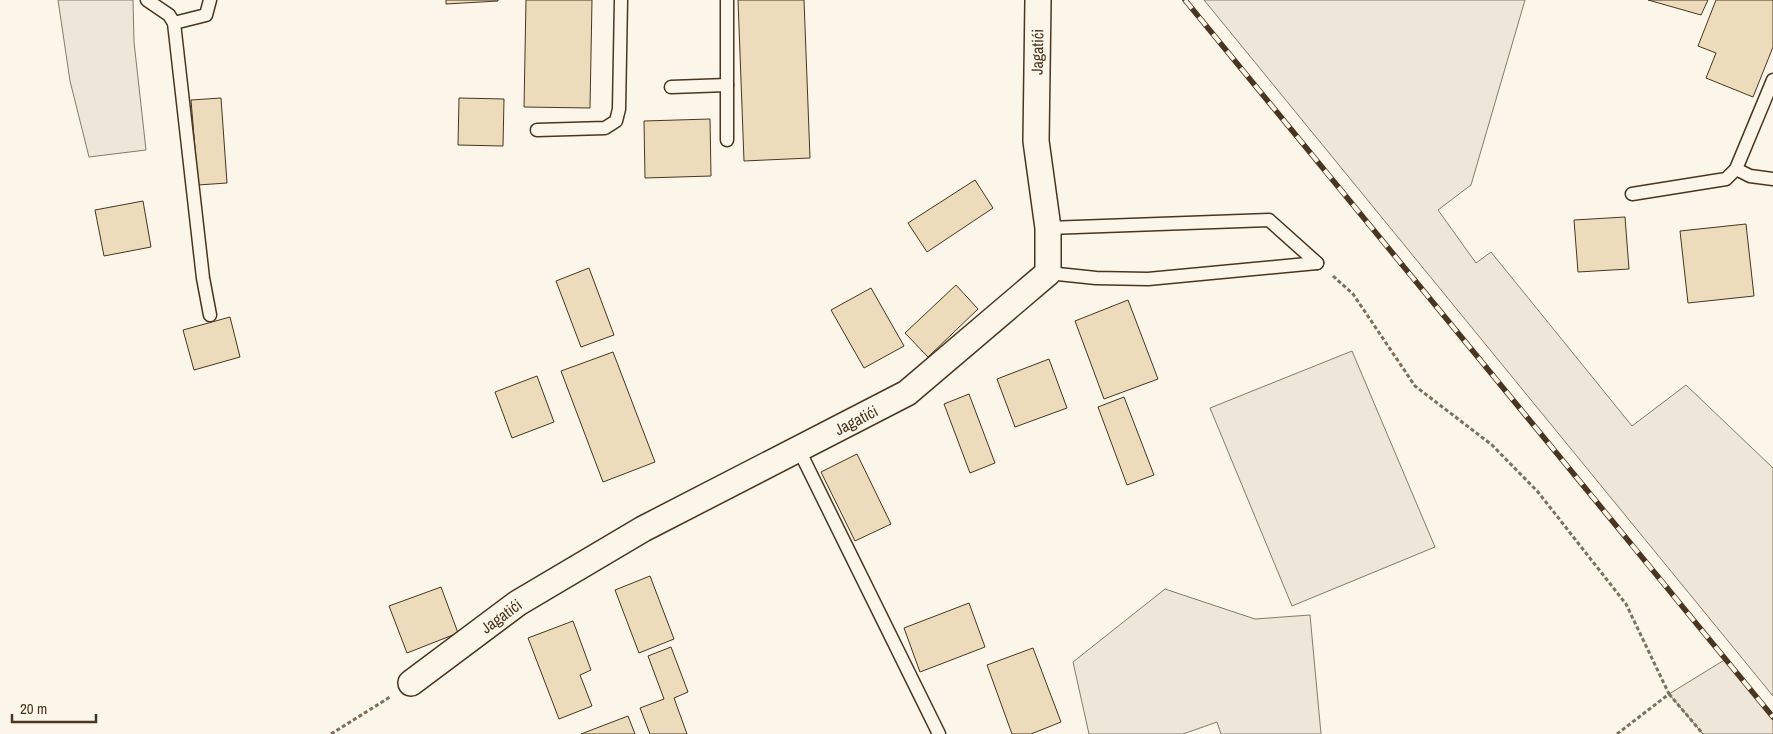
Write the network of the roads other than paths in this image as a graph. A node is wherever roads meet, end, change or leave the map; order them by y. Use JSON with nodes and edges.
{"nodes":[{"id":1,"x":147,"y":0,"type":"edge"},
{"id":2,"x":210,"y":0,"type":"edge"},
{"id":3,"x":620,"y":0,"type":"edge"},
{"id":4,"x":727,"y":0,"type":"edge"},
{"id":5,"x":1038,"y":0,"type":"edge"},
{"id":6,"x":174,"y":22,"type":"junction"},
{"id":7,"x":1773,"y":80,"type":"edge"},
{"id":8,"x":727,"y":85,"type":"junction"},
{"id":9,"x":671,"y":87,"type":"dead end"},
{"id":10,"x":537,"y":130,"type":"dead end"},
{"id":11,"x":727,"y":140,"type":"dead end"},
{"id":12,"x":1736,"y":169,"type":"junction"},
{"id":13,"x":1773,"y":179,"type":"edge"},
{"id":14,"x":1632,"y":194,"type":"dead end"},
{"id":15,"x":1048,"y":228,"type":"junction"},
{"id":16,"x":1048,"y":273,"type":"junction"},
{"id":17,"x":210,"y":315,"type":"dead end"},
{"id":18,"x":799,"y":450,"type":"junction"},
{"id":19,"x":411,"y":682,"type":"road end"},
{"id":20,"x":938,"y":734,"type":"edge"}],
"edges":[{"from":1,"to":6,"type":"lane"},
{"from":2,"to":6,"type":"lane"},
{"from":3,"to":10,"type":"lane"},
{"from":4,"to":8,"type":"lane"},
{"from":5,"to":15,"type":"street","name":"Jagatići"},
{"from":6,"to":17,"type":"lane"},
{"from":7,"to":12,"type":"lane"},
{"from":8,"to":9,"type":"lane"},
{"from":8,"to":11,"type":"lane"},
{"from":12,"to":13,"type":"lane"},
{"from":12,"to":14,"type":"lane"},
{"from":15,"to":16,"type":"street","name":"Jagatići"},
{"from":15,"to":16,"type":"lane"},
{"from":16,"to":18,"type":"street","name":"Jagatići"},
{"from":18,"to":19,"type":"street","name":"Jagatići"},
{"from":18,"to":20,"type":"lane"}]}
